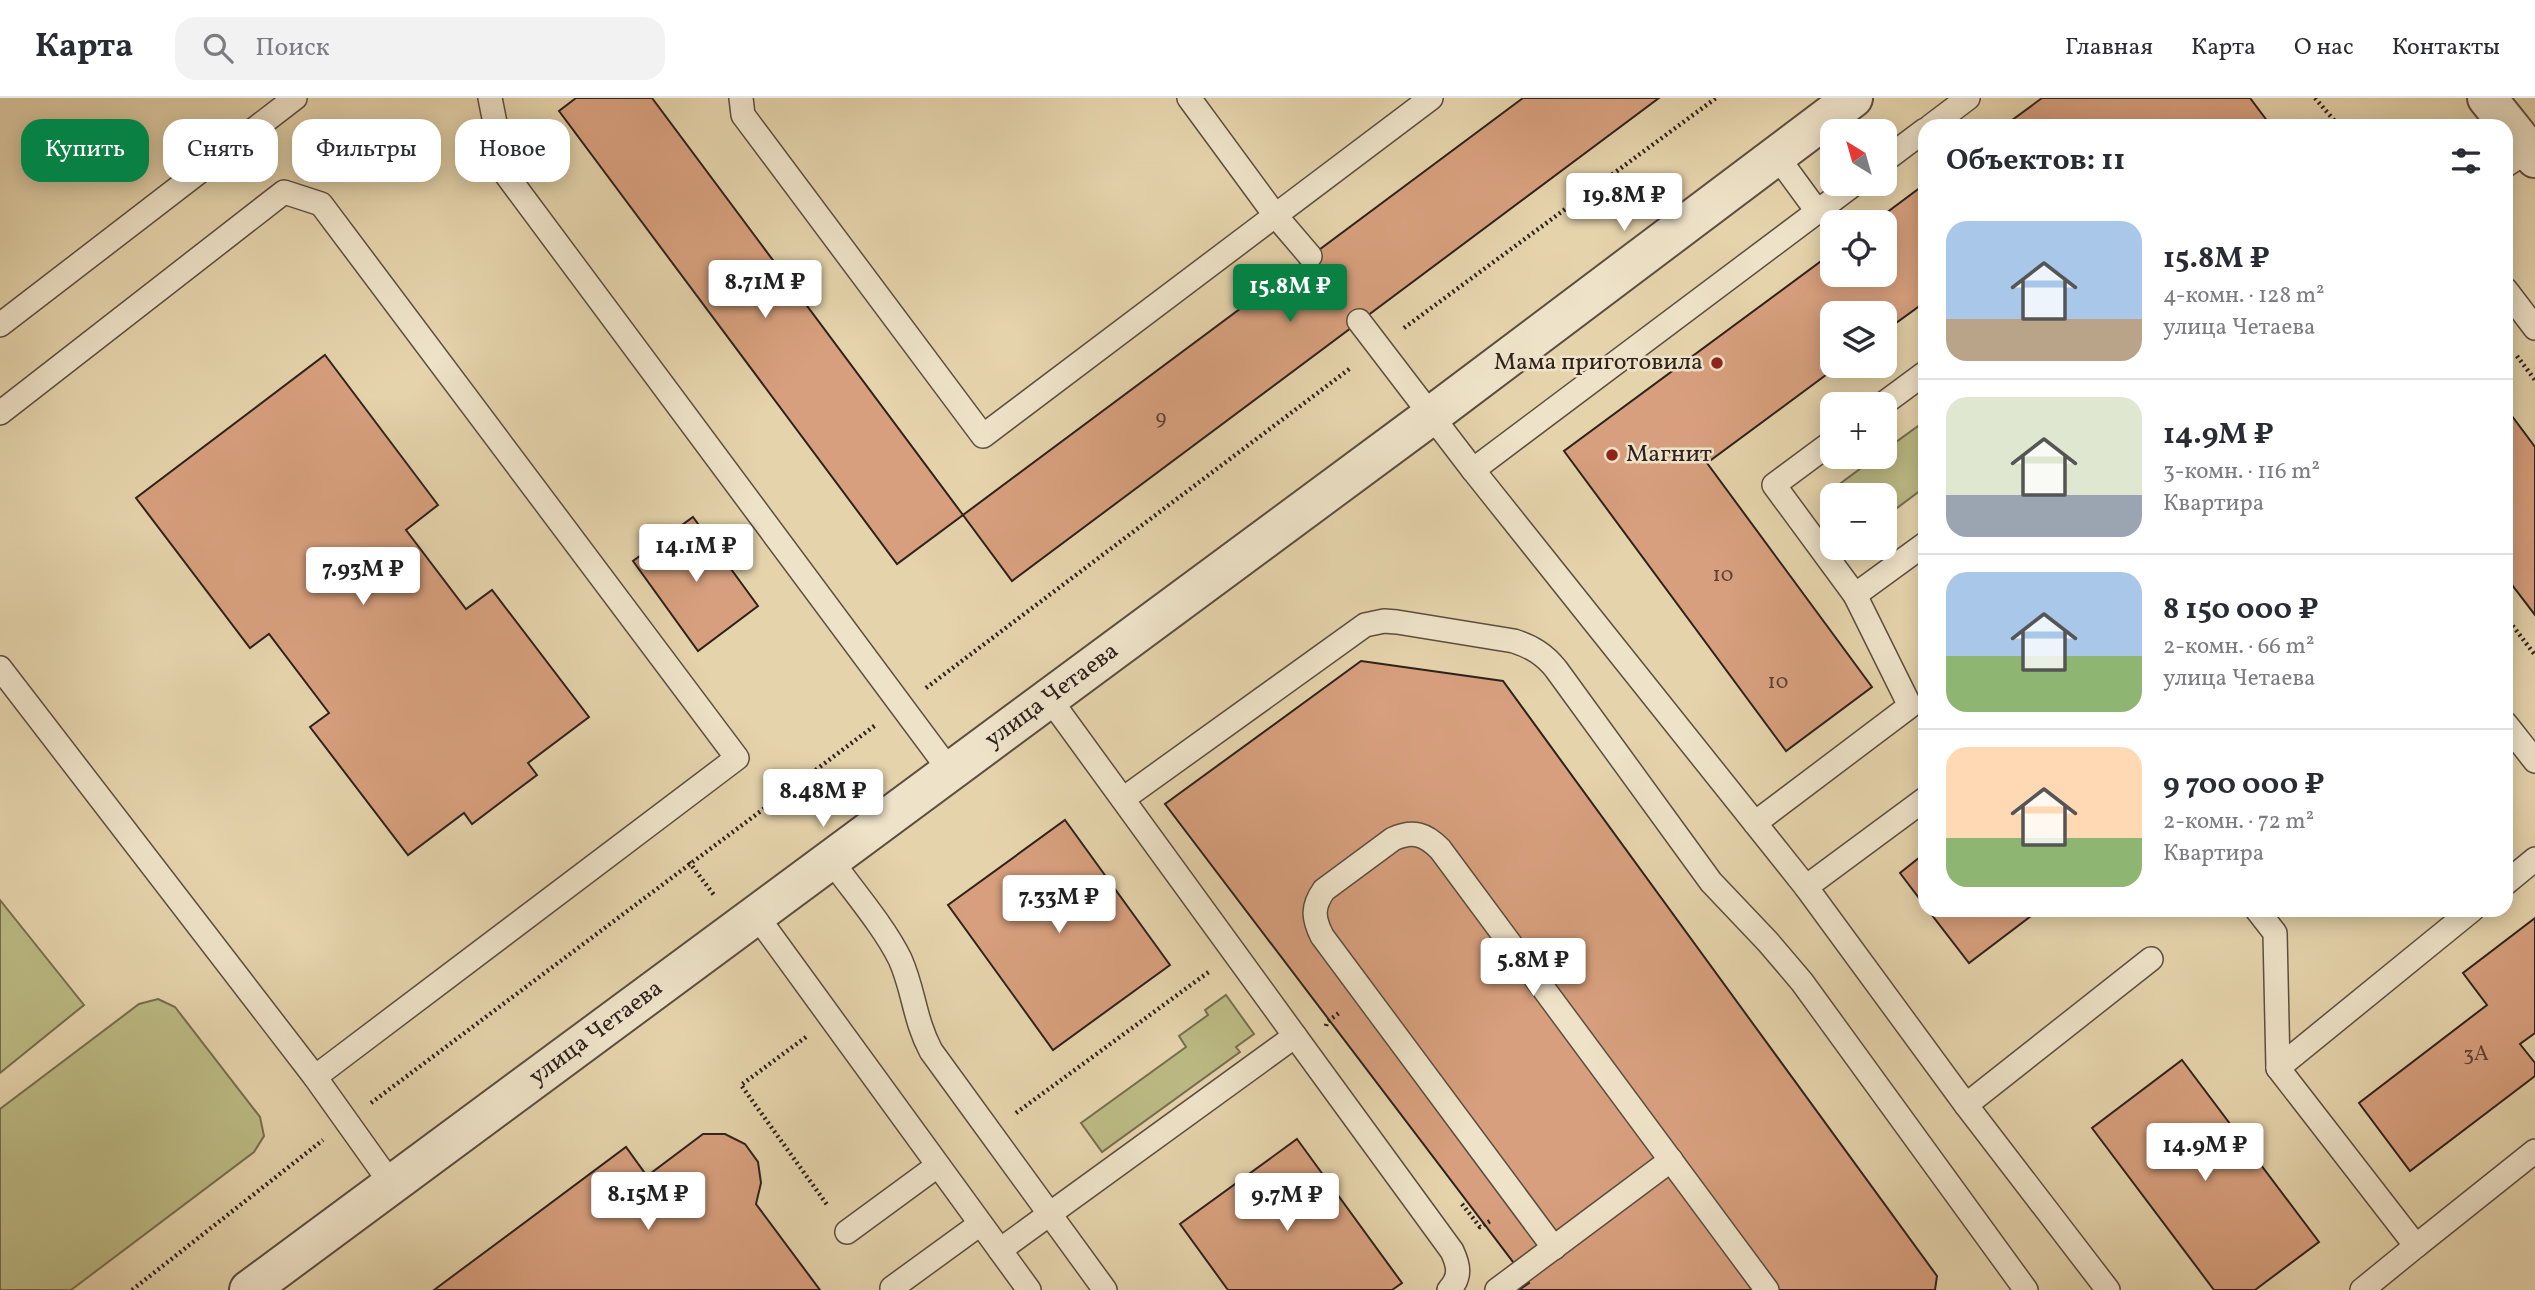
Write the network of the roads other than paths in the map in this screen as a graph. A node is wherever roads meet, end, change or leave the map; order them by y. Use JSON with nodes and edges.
{"nodes":[{"id":1,"x":491,"y":98,"type":"edge"},
{"id":2,"x":741,"y":98,"type":"edge"},
{"id":3,"x":1189,"y":98,"type":"edge"},
{"id":4,"x":1431,"y":98,"type":"edge"},
{"id":5,"x":1853,"y":98,"type":"edge"},
{"id":6,"x":1968,"y":98,"type":"edge"},
{"id":7,"x":284,"y":101,"type":"edge"},
{"id":8,"x":1940,"y":119,"type":"edge"},
{"id":9,"x":1918,"y":135,"type":"edge"},
{"id":10,"x":1897,"y":151,"type":"edge"},
{"id":11,"x":1776,"y":155,"type":"junction"},
{"id":12,"x":1838,"y":196,"type":"edge"},
{"id":13,"x":1817,"y":211,"type":"junction"},
{"id":14,"x":1275,"y":215,"type":"junction"},
{"id":15,"x":1310,"y":256,"type":"dead end"},
{"id":16,"x":2513,"y":299,"type":"edge"},
{"id":17,"x":1359,"y":321,"type":"dead end"},
{"id":18,"x":0,"y":325,"type":"edge"},
{"id":19,"x":2535,"y":328,"type":"edge"},
{"id":20,"x":1918,"y":378,"type":"edge"},
{"id":21,"x":1897,"y":394,"type":"edge"},
{"id":22,"x":0,"y":413,"type":"edge"},
{"id":23,"x":1432,"y":415,"type":"junction"},
{"id":24,"x":1820,"y":451,"type":"edge"},
{"id":25,"x":1473,"y":470,"type":"junction"},
{"id":26,"x":1918,"y":549,"type":"edge"},
{"id":27,"x":1855,"y":595,"type":"junction"},
{"id":28,"x":0,"y":668,"type":"edge"},
{"id":29,"x":1049,"y":698,"type":"junction"},
{"id":30,"x":2513,"y":733,"type":"edge"},
{"id":31,"x":2535,"y":761,"type":"edge"},
{"id":32,"x":950,"y":771,"type":"junction"},
{"id":33,"x":1123,"y":799,"type":"junction"},
{"id":34,"x":1918,"y":804,"type":"edge"},
{"id":35,"x":1755,"y":823,"type":"junction"},
{"id":36,"x":2535,"y":859,"type":"edge"},
{"id":37,"x":831,"y":860,"type":"junction"},
{"id":38,"x":2513,"y":877,"type":"edge"},
{"id":39,"x":1806,"y":887,"type":"junction"},
{"id":40,"x":756,"y":915,"type":"junction"},
{"id":41,"x":2262,"y":917,"type":"edge"},
{"id":42,"x":2463,"y":917,"type":"edge"},
{"id":43,"x":2151,"y":959,"type":"dead end"},
{"id":44,"x":1295,"y":1035,"type":"junction"},
{"id":45,"x":2278,"y":1068,"type":"junction"},
{"id":46,"x":315,"y":1077,"type":"junction"},
{"id":47,"x":1966,"y":1105,"type":"junction"},
{"id":48,"x":2535,"y":1151,"type":"edge"},
{"id":49,"x":1671,"y":1160,"type":"junction"},
{"id":50,"x":937,"y":1166,"type":"junction"},
{"id":51,"x":392,"y":1185,"type":"junction"},
{"id":52,"x":1050,"y":1214,"type":"junction"},
{"id":53,"x":980,"y":1224,"type":"junction"},
{"id":54,"x":846,"y":1232,"type":"road end"},
{"id":55,"x":2416,"y":1246,"type":"junction"},
{"id":56,"x":1553,"y":1248,"type":"junction"},
{"id":57,"x":1000,"y":1250,"type":"junction"},
{"id":58,"x":892,"y":1288,"type":"dead end"},
{"id":59,"x":249,"y":1290,"type":"edge"},
{"id":60,"x":1029,"y":1290,"type":"edge"},
{"id":61,"x":1105,"y":1290,"type":"edge"},
{"id":62,"x":1449,"y":1290,"type":"edge"},
{"id":63,"x":1497,"y":1290,"type":"edge"},
{"id":64,"x":1767,"y":1290,"type":"edge"},
{"id":65,"x":2026,"y":1290,"type":"edge"},
{"id":66,"x":2108,"y":1290,"type":"edge"},
{"id":67,"x":2362,"y":1290,"type":"edge"}],
"edges":[{"from":1,"to":32,"type":"lane"},
{"from":2,"to":14,"type":"lane"},
{"from":3,"to":14,"type":"lane"},
{"from":4,"to":14,"type":"lane"},
{"from":5,"to":11,"type":"street","name":"улица Четаева"},
{"from":6,"to":8,"type":"lane"},
{"from":7,"to":18,"type":"lane"},
{"from":9,"to":10,"type":"lane"},
{"from":11,"to":13,"type":"lane"},
{"from":11,"to":23,"type":"street","name":"улица Четаева"},
{"from":12,"to":13,"type":"lane"},
{"from":13,"to":25,"type":"lane"},
{"from":14,"to":15,"type":"lane"},
{"from":16,"to":19,"type":"lane"},
{"from":17,"to":23,"type":"lane"},
{"from":20,"to":21,"type":"lane"},
{"from":22,"to":46,"type":"lane"},
{"from":23,"to":25,"type":"lane"},
{"from":23,"to":29,"type":"street","name":"улица Четаева"},
{"from":24,"to":27,"type":"lane"},
{"from":25,"to":35,"type":"lane"},
{"from":26,"to":27,"type":"lane"},
{"from":27,"to":35,"type":"lane"},
{"from":28,"to":46,"type":"lane"},
{"from":29,"to":32,"type":"street","name":"улица Четаева"},
{"from":29,"to":33,"type":"lane"},
{"from":30,"to":31,"type":"lane"},
{"from":32,"to":37,"type":"street","name":"улица Четаева"},
{"from":33,"to":44,"type":"lane"},
{"from":33,"to":65,"type":"lane"},
{"from":34,"to":39,"type":"lane"},
{"from":35,"to":39,"type":"lane"},
{"from":36,"to":38,"type":"lane"},
{"from":37,"to":40,"type":"street","name":"улица Четаева"},
{"from":37,"to":52,"type":"lane"},
{"from":39,"to":47,"type":"lane"},
{"from":40,"to":50,"type":"lane"},
{"from":40,"to":51,"type":"street","name":"улица Четаева"},
{"from":41,"to":45,"type":"lane"},
{"from":42,"to":45,"type":"lane"},
{"from":43,"to":47,"type":"lane"},
{"from":44,"to":52,"type":"lane"},
{"from":44,"to":62,"type":"lane"},
{"from":45,"to":55,"type":"lane"},
{"from":46,"to":51,"type":"lane"},
{"from":47,"to":66,"type":"lane"},
{"from":48,"to":55,"type":"lane"},
{"from":49,"to":56,"type":"lane"},
{"from":49,"to":56,"type":"lane"},
{"from":49,"to":64,"type":"lane"},
{"from":50,"to":53,"type":"lane"},
{"from":50,"to":54,"type":"lane"},
{"from":51,"to":59,"type":"street","name":"улица Четаева"},
{"from":52,"to":57,"type":"lane"},
{"from":52,"to":61,"type":"lane"},
{"from":53,"to":57,"type":"lane"},
{"from":53,"to":58,"type":"lane"},
{"from":55,"to":67,"type":"lane"},
{"from":56,"to":63,"type":"lane"},
{"from":57,"to":60,"type":"lane"}]}
